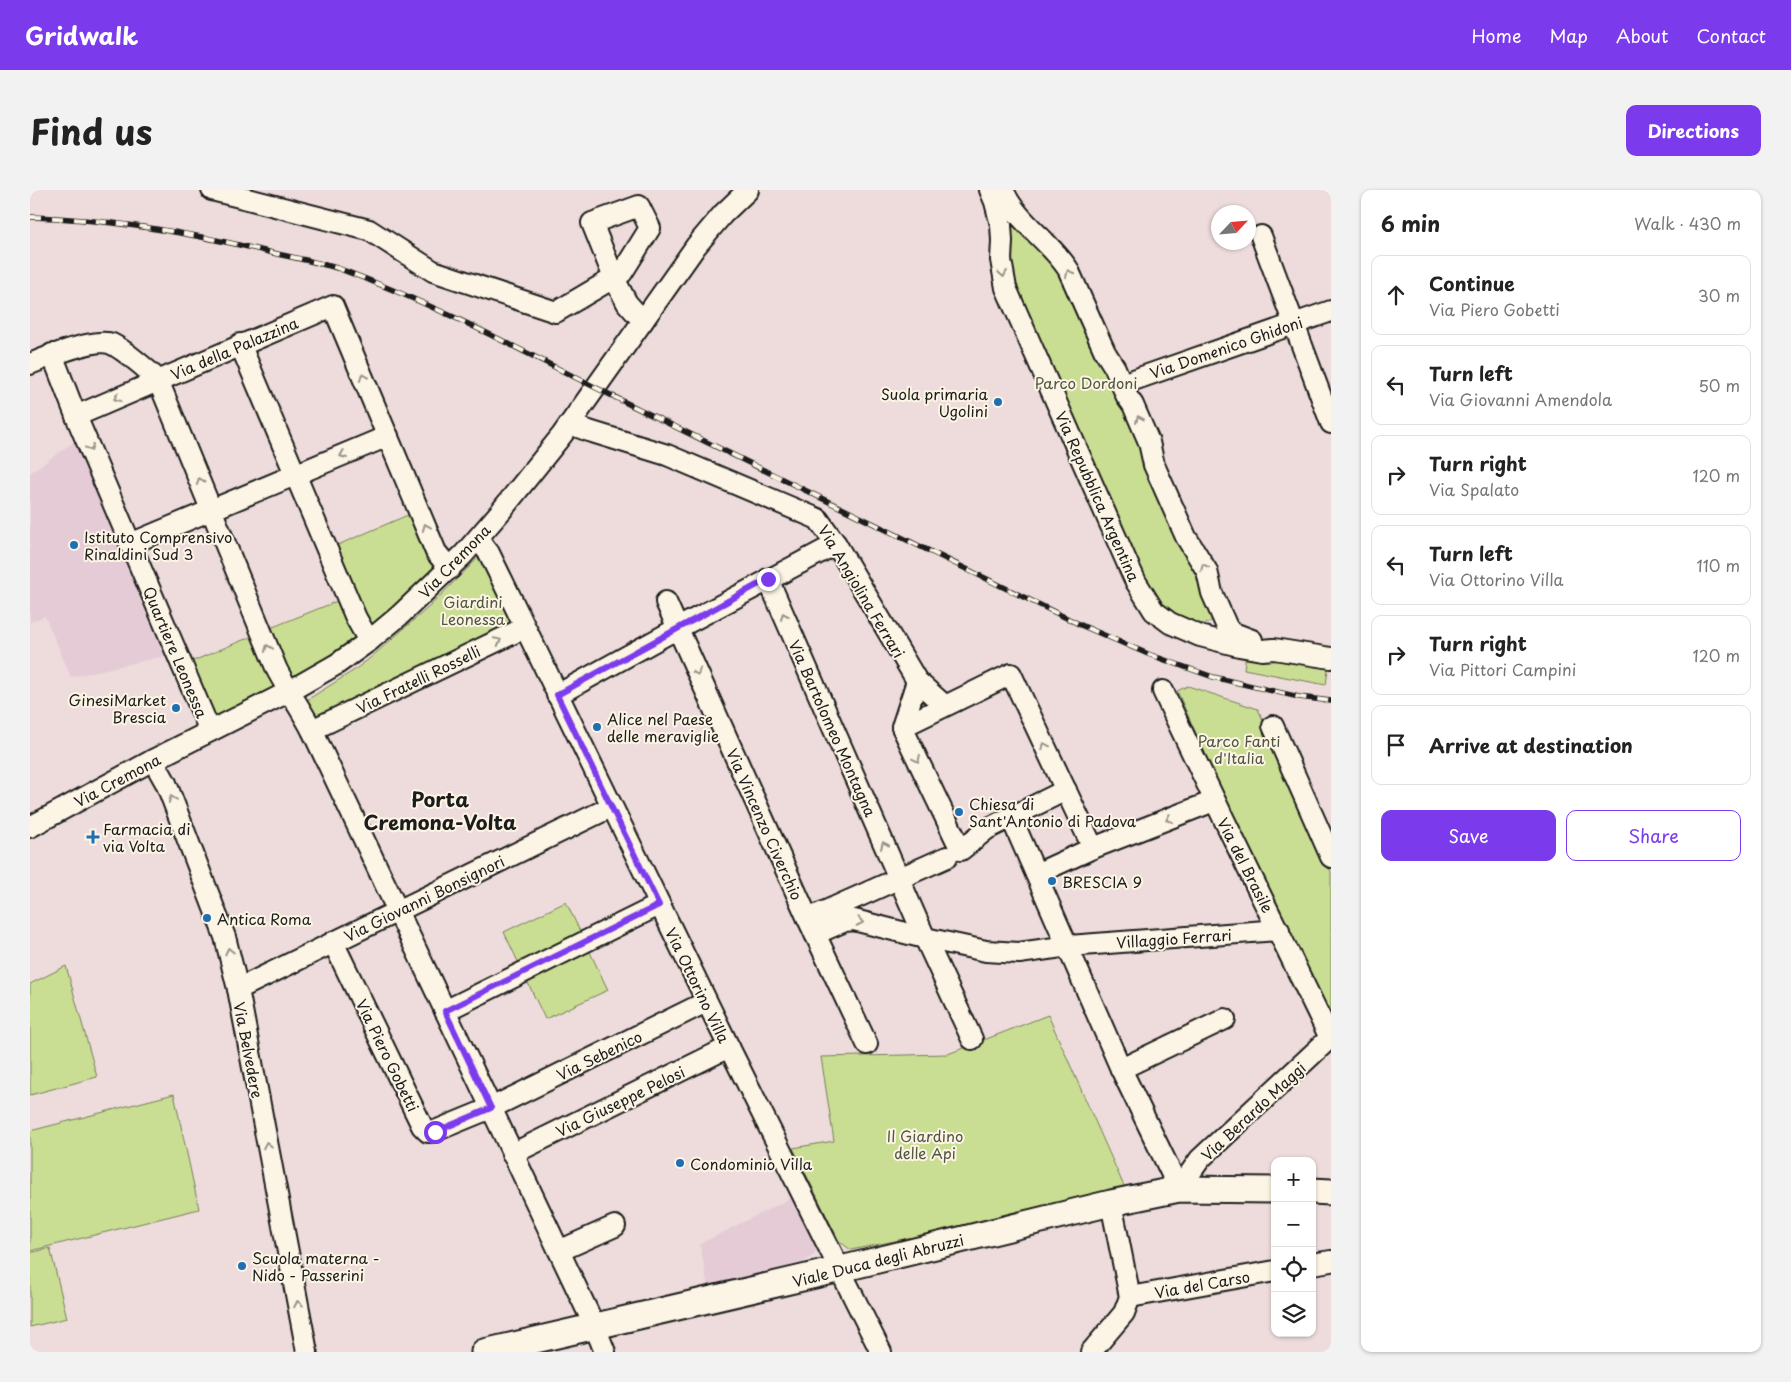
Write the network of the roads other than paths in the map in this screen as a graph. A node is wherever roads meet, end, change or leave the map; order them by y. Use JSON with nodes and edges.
{"nodes":[{"id":1,"x":212,"y":190,"type":"edge"},
{"id":2,"x":748,"y":190,"type":"edge"},
{"id":3,"x":990,"y":190,"type":"edge"},
{"id":4,"x":1003,"y":190,"type":"edge"},
{"id":5,"x":1019,"y":216,"type":"junction"},
{"id":6,"x":1000,"y":225,"type":"junction"},
{"id":7,"x":1260,"y":236,"type":"dead end"},
{"id":8,"x":1331,"y":311,"type":"edge"},
{"id":9,"x":643,"y":321,"type":"junction"},
{"id":10,"x":1294,"y":323,"type":"junction"},
{"id":11,"x":240,"y":344,"type":"junction"},
{"id":12,"x":52,"y":354,"type":"junction"},
{"id":13,"x":30,"y":364,"type":"edge"},
{"id":14,"x":158,"y":380,"type":"junction"},
{"id":15,"x":1122,"y":384,"type":"junction"},
{"id":16,"x":76,"y":416,"type":"junction"},
{"id":17,"x":1331,"y":423,"type":"edge"},
{"id":18,"x":570,"y":424,"type":"junction"},
{"id":19,"x":388,"y":436,"type":"junction"},
{"id":20,"x":295,"y":475,"type":"junction"},
{"id":21,"x":212,"y":510,"type":"junction"},
{"id":22,"x":478,"y":539,"type":"junction"},
{"id":23,"x":130,"y":544,"type":"junction"},
{"id":24,"x":836,"y":544,"type":"junction"},
{"id":25,"x":450,"y":569,"type":"junction"},
{"id":26,"x":768,"y":579,"type":"junction"},
{"id":27,"x":666,"y":602,"type":"dead end"},
{"id":28,"x":1220,"y":612,"type":"junction"},
{"id":29,"x":524,"y":628,"type":"junction"},
{"id":30,"x":678,"y":628,"type":"junction"},
{"id":31,"x":1192,"y":631,"type":"junction"},
{"id":32,"x":369,"y":641,"type":"junction"},
{"id":33,"x":1240,"y":641,"type":"junction"},
{"id":34,"x":1331,"y":658,"type":"edge"},
{"id":35,"x":917,"y":681,"type":"junction"},
{"id":36,"x":1163,"y":691,"type":"dead end"},
{"id":37,"x":288,"y":692,"type":"junction"},
{"id":38,"x":557,"y":695,"type":"junction"},
{"id":39,"x":944,"y":705,"type":"junction"},
{"id":40,"x":1273,"y":726,"type":"dead end"},
{"id":41,"x":902,"y":727,"type":"junction"},
{"id":42,"x":312,"y":730,"type":"junction"},
{"id":43,"x":210,"y":731,"type":"junction"},
{"id":44,"x":153,"y":760,"type":"junction"},
{"id":45,"x":1066,"y":790,"type":"junction"},
{"id":46,"x":1214,"y":801,"type":"junction"},
{"id":47,"x":611,"y":807,"type":"junction"},
{"id":48,"x":1011,"y":817,"type":"junction"},
{"id":49,"x":30,"y":826,"type":"edge"},
{"id":50,"x":1093,"y":848,"type":"junction"},
{"id":51,"x":954,"y":853,"type":"junction"},
{"id":52,"x":1331,"y":857,"type":"edge"},
{"id":53,"x":1036,"y":874,"type":"junction"},
{"id":54,"x":898,"y":878,"type":"junction"},
{"id":55,"x":659,"y":905,"type":"junction"},
{"id":56,"x":397,"y":911,"type":"junction"},
{"id":57,"x":811,"y":927,"type":"junction"},
{"id":58,"x":1279,"y":930,"type":"junction"},
{"id":59,"x":925,"y":938,"type":"junction"},
{"id":60,"x":333,"y":942,"type":"junction"},
{"id":61,"x":1069,"y":946,"type":"junction"},
{"id":62,"x":238,"y":990,"type":"junction"},
{"id":63,"x":706,"y":1002,"type":"junction"},
{"id":64,"x":445,"y":1011,"type":"junction"},
{"id":65,"x":1225,"y":1019,"type":"dead end"},
{"id":66,"x":1331,"y":1037,"type":"edge"},
{"id":67,"x":972,"y":1038,"type":"dead end"},
{"id":68,"x":867,"y":1044,"type":"dead end"},
{"id":69,"x":729,"y":1047,"type":"junction"},
{"id":70,"x":1121,"y":1070,"type":"junction"},
{"id":71,"x":491,"y":1108,"type":"junction"},
{"id":72,"x":512,"y":1154,"type":"junction"},
{"id":73,"x":1179,"y":1189,"type":"junction"},
{"id":74,"x":1271,"y":1190,"type":"edge"},
{"id":75,"x":1316,"y":1191,"type":"edge"},
{"id":76,"x":1331,"y":1192,"type":"edge"},
{"id":77,"x":1110,"y":1203,"type":"junction"},
{"id":78,"x":615,"y":1226,"type":"dead end"},
{"id":79,"x":559,"y":1251,"type":"junction"},
{"id":80,"x":1331,"y":1261,"type":"edge"},
{"id":81,"x":1316,"y":1263,"type":"edge"},
{"id":82,"x":841,"y":1269,"type":"junction"},
{"id":83,"x":1271,"y":1272,"type":"edge"},
{"id":84,"x":1130,"y":1297,"type":"junction"},
{"id":85,"x":595,"y":1327,"type":"junction"},
{"id":86,"x":307,"y":1352,"type":"edge"},
{"id":87,"x":484,"y":1352,"type":"edge"},
{"id":88,"x":605,"y":1352,"type":"edge"},
{"id":89,"x":881,"y":1352,"type":"edge"},
{"id":90,"x":1091,"y":1352,"type":"edge"}],
"edges":[{"from":1,"to":9,"type":"street"},
{"from":2,"to":9,"type":"street","name":"Via Cremona"},
{"from":3,"to":6,"type":"street","name":"Via Repubblica Argentina"},
{"from":4,"to":5,"type":"street"},
{"from":5,"to":6,"type":"street"},
{"from":15,"to":5,"type":"street","one_way":true},
{"from":6,"to":31,"type":"street","name":"Via Repubblica Argentina","one_way":true},
{"from":7,"to":10,"type":"street"},
{"from":8,"to":10,"type":"street","name":"Via Domenico Ghidoni"},
{"from":9,"to":18,"type":"street","name":"Via Cremona"},
{"from":10,"to":15,"type":"street","name":"Via Domenico Ghidoni"},
{"from":10,"to":17,"type":"street"},
{"from":11,"to":14,"type":"street","name":"Via della Palazzina"},
{"from":19,"to":11,"type":"street","name":"Via della Palazzina","one_way":true},
{"from":11,"to":20,"type":"street"},
{"from":12,"to":13,"type":"street","name":"Via della Palazzina"},
{"from":12,"to":14,"type":"street","name":"Via della Palazzina"},
{"from":12,"to":16,"type":"street","name":"Quartiere Leonessa"},
{"from":14,"to":16,"type":"street","one_way":true},
{"from":21,"to":14,"type":"street","one_way":true},
{"from":28,"to":15,"type":"street","one_way":true},
{"from":16,"to":23,"type":"street","name":"Quartiere Leonessa","one_way":true},
{"from":18,"to":22,"type":"street","name":"Via Cremona"},
{"from":18,"to":24,"type":"street","name":"Via Angiolina Ferrari"},
{"from":19,"to":20,"type":"street","one_way":true},
{"from":25,"to":19,"type":"street","one_way":true},
{"from":20,"to":21,"type":"street"},
{"from":20,"to":32,"type":"street"},
{"from":21,"to":23,"type":"street"},
{"from":37,"to":21,"type":"street","one_way":true},
{"from":22,"to":25,"type":"street","name":"Via Cremona"},
{"from":22,"to":29,"type":"street","name":"Via Ottorino Villa"},
{"from":23,"to":43,"type":"street","name":"Quartiere Leonessa"},
{"from":24,"to":26,"type":"street"},
{"from":24,"to":35,"type":"street","name":"Via Angiolina Ferrari"},
{"from":25,"to":32,"type":"street","name":"Via Cremona"},
{"from":26,"to":30,"type":"street"},
{"from":54,"to":26,"type":"street","name":"Via Bartolomeo Montagna","one_way":true},
{"from":27,"to":30,"type":"street","name":"Via Vincenzo Civerchio"},
{"from":28,"to":31,"type":"street"},
{"from":28,"to":33,"type":"street"},
{"from":29,"to":38,"type":"street","name":"Via Ottorino Villa"},
{"from":42,"to":29,"type":"street","name":"Via Fratelli Rosselli","one_way":true},
{"from":30,"to":38,"type":"street"},
{"from":30,"to":57,"type":"street","name":"Via Vincenzo Civerchio","one_way":true},
{"from":31,"to":33,"type":"street","name":"Via Repubblica Argentina"},
{"from":32,"to":37,"type":"street","name":"Via Cremona"},
{"from":33,"to":34,"type":"street","name":"Via Repubblica Argentina"},
{"from":35,"to":39,"type":"street"},
{"from":35,"to":41,"type":"street"},
{"from":36,"to":46,"type":"street","name":"Via del Brasile"},
{"from":37,"to":42,"type":"street"},
{"from":37,"to":43,"type":"street","name":"Via Cremona"},
{"from":38,"to":47,"type":"street","name":"Via Ottorino Villa"},
{"from":39,"to":41,"type":"street"},
{"from":45,"to":39,"type":"street","one_way":true},
{"from":40,"to":52,"type":"street"},
{"from":41,"to":51,"type":"street","one_way":true},
{"from":42,"to":56,"type":"street"},
{"from":43,"to":44,"type":"street","name":"Via Cremona"},
{"from":44,"to":49,"type":"street","name":"Via Cremona"},
{"from":62,"to":44,"type":"street","name":"Via Belvedere","one_way":true},
{"from":45,"to":48,"type":"street"},
{"from":45,"to":50,"type":"street"},
{"from":46,"to":50,"type":"street","one_way":true},
{"from":46,"to":58,"type":"street","name":"Via del Brasile"},
{"from":47,"to":55,"type":"street","name":"Via Ottorino Villa"},
{"from":47,"to":56,"type":"street","name":"Via Giovanni Bonsignori"},
{"from":48,"to":51,"type":"street"},
{"from":48,"to":53,"type":"street"},
{"from":50,"to":53,"type":"street"},
{"from":51,"to":54,"type":"street"},
{"from":53,"to":61,"type":"street"},
{"from":54,"to":57,"type":"street"},
{"from":54,"to":59,"type":"street","name":"Via Bartolomeo Montagna"},
{"from":55,"to":63,"type":"street","name":"Via Ottorino Villa"},
{"from":55,"to":64,"type":"street"},
{"from":56,"to":60,"type":"street","name":"Via Giovanni Bonsignori"},
{"from":56,"to":64,"type":"street"},
{"from":57,"to":59,"type":"street","one_way":true},
{"from":57,"to":68,"type":"street","name":"Via Vincenzo Civerchio"},
{"from":58,"to":61,"type":"street","name":"Villaggio Ferrari"},
{"from":58,"to":66,"type":"street","name":"Via del Brasile"},
{"from":59,"to":61,"type":"street","name":"Villaggio Ferrari"},
{"from":59,"to":67,"type":"street","name":"Via Bartolomeo Montagna"},
{"from":60,"to":62,"type":"street","name":"Via Giovanni Bonsignori"},
{"from":60,"to":71,"type":"street","name":"Via Piero Gobetti"},
{"from":61,"to":70,"type":"street"},
{"from":86,"to":62,"type":"street","name":"Via Belvedere","one_way":true},
{"from":63,"to":69,"type":"street","name":"Via Ottorino Villa"},
{"from":63,"to":71,"type":"street","name":"Via Sebenico"},
{"from":64,"to":71,"type":"street"},
{"from":65,"to":70,"type":"street"},
{"from":66,"to":73,"type":"street","name":"Via Berardo Maggi"},
{"from":69,"to":72,"type":"street","name":"Via Giuseppe Pelosi"},
{"from":69,"to":82,"type":"street","name":"Via Ottorino Villa"},
{"from":70,"to":73,"type":"street"},
{"from":71,"to":72,"type":"street"},
{"from":72,"to":79,"type":"street"},
{"from":73,"to":74,"type":"main road","name":"Viale Duca degli Abruzzi"},
{"from":73,"to":77,"type":"main road","name":"Viale Duca degli Abruzzi"},
{"from":75,"to":76,"type":"main road"},
{"from":77,"to":82,"type":"main road","name":"Viale Duca degli Abruzzi"},
{"from":77,"to":84,"type":"street"},
{"from":78,"to":79,"type":"street"},
{"from":79,"to":85,"type":"street"},
{"from":80,"to":81,"type":"street"},
{"from":82,"to":85,"type":"main road","name":"Viale Duca degli Abruzzi"},
{"from":82,"to":89,"type":"street","name":"Via Ottorino Villa"},
{"from":83,"to":84,"type":"street","name":"Via del Carso"},
{"from":84,"to":90,"type":"street"},
{"from":85,"to":87,"type":"main road","name":"Viale Duca degli Abruzzi"},
{"from":85,"to":88,"type":"street"}]}
